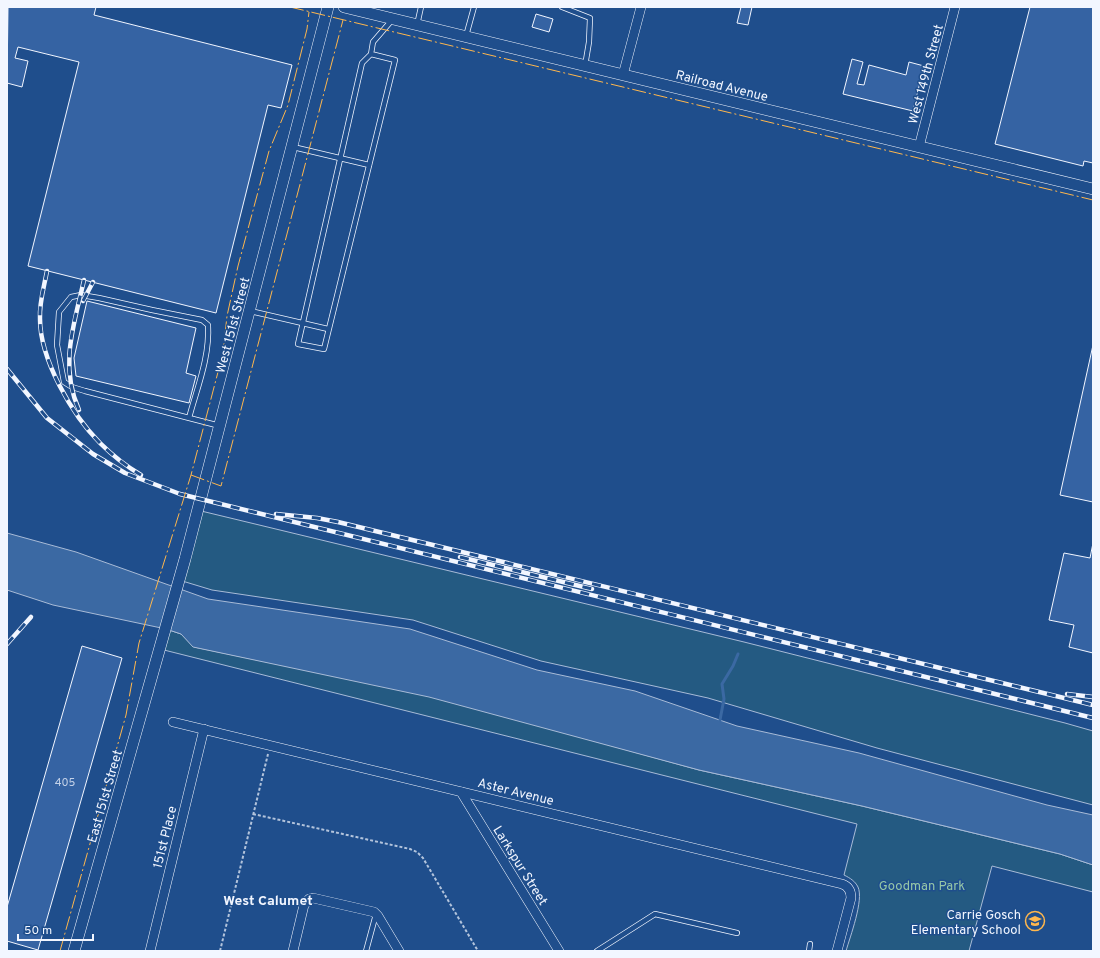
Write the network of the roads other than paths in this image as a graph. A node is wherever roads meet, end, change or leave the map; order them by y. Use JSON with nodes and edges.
{"nodes":[{"id":1,"x":328,"y":7,"type":"edge"},
{"id":2,"x":344,"y":7,"type":"edge"},
{"id":3,"x":421,"y":7,"type":"edge"},
{"id":4,"x":474,"y":7,"type":"edge"},
{"id":5,"x":562,"y":7,"type":"edge"},
{"id":6,"x":641,"y":7,"type":"edge"},
{"id":7,"x":955,"y":7,"type":"edge"},
{"id":8,"x":393,"y":19,"type":"junction"},
{"id":9,"x":417,"y":25,"type":"junction"},
{"id":10,"x":466,"y":37,"type":"junction"},
{"id":11,"x":371,"y":54,"type":"junction"},
{"id":12,"x":585,"y":66,"type":"junction"},
{"id":13,"x":623,"y":75,"type":"junction"},
{"id":14,"x":293,"y":147,"type":"junction"},
{"id":15,"x":919,"y":147,"type":"junction"},
{"id":16,"x":340,"y":158,"type":"junction"},
{"id":17,"x":369,"y":164,"type":"junction"},
{"id":18,"x":1093,"y":189,"type":"edge"},
{"id":19,"x":250,"y":310,"type":"junction"},
{"id":20,"x":303,"y":323,"type":"junction"},
{"id":21,"x":328,"y":329,"type":"junction"},
{"id":22,"x":189,"y":418,"type":"junction"},
{"id":23,"x":220,"y":426,"type":"junction"},
{"id":24,"x":160,"y":649,"type":"joint"},
{"id":25,"x":173,"y":722,"type":"dead end"},
{"id":26,"x":204,"y":729,"type":"junction"},
{"id":27,"x":461,"y":792,"type":"junction"},
{"id":28,"x":376,"y":914,"type":"junction"},
{"id":29,"x":737,"y":934,"type":"dead end"},
{"id":30,"x":810,"y":944,"type":"dead end"},
{"id":31,"x":74,"y":951,"type":"edge"},
{"id":32,"x":150,"y":951,"type":"edge"},
{"id":33,"x":294,"y":951,"type":"edge"},
{"id":34,"x":366,"y":951,"type":"edge"},
{"id":35,"x":399,"y":951,"type":"edge"},
{"id":36,"x":559,"y":951,"type":"edge"},
{"id":37,"x":597,"y":951,"type":"edge"},
{"id":38,"x":808,"y":951,"type":"edge"},
{"id":39,"x":837,"y":951,"type":"edge"}],
"edges":[{"from":1,"to":14,"type":"street","name":"West 151st Street"},
{"from":2,"to":8,"type":"street","name":"Railroad Avenue"},
{"from":3,"to":9,"type":"lane"},
{"from":4,"to":10,"type":"lane"},
{"from":5,"to":12,"type":"lane"},
{"from":6,"to":13,"type":"street"},
{"from":7,"to":15,"type":"street","name":"West 149th Street"},
{"from":8,"to":9,"type":"street","name":"Railroad Avenue"},
{"from":8,"to":11,"type":"lane"},
{"from":9,"to":10,"type":"street","name":"Railroad Avenue"},
{"from":10,"to":12,"type":"street","name":"Railroad Avenue"},
{"from":11,"to":16,"type":"lane"},
{"from":11,"to":17,"type":"lane"},
{"from":12,"to":13,"type":"street","name":"Railroad Avenue"},
{"from":13,"to":15,"type":"street","name":"Railroad Avenue"},
{"from":14,"to":16,"type":"lane"},
{"from":14,"to":19,"type":"street","name":"West 151st Street"},
{"from":15,"to":18,"type":"street","name":"Railroad Avenue"},
{"from":16,"to":17,"type":"lane"},
{"from":16,"to":20,"type":"lane"},
{"from":17,"to":21,"type":"lane"},
{"from":19,"to":20,"type":"lane"},
{"from":19,"to":23,"type":"street","name":"West 151st Street"},
{"from":20,"to":21,"type":"lane"},
{"from":20,"to":21,"type":"lane"},
{"from":22,"to":22,"type":"lane"},
{"from":22,"to":23,"type":"lane"},
{"from":23,"to":24,"type":"street","name":"West 151st Street"},
{"from":24,"to":31,"type":"street","name":"East 151st Street"},
{"from":25,"to":26,"type":"street","name":"Aster Avenue"},
{"from":26,"to":27,"type":"street","name":"Aster Avenue"},
{"from":26,"to":32,"type":"street","name":"151st Place"},
{"from":27,"to":36,"type":"street","name":"Larkspur Street"},
{"from":27,"to":39,"type":"street","name":"Aster Avenue"},
{"from":28,"to":33,"type":"street"},
{"from":28,"to":34,"type":"lane"},
{"from":28,"to":35,"type":"street"},
{"from":29,"to":37,"type":"lane"},
{"from":30,"to":38,"type":"lane"}]}
